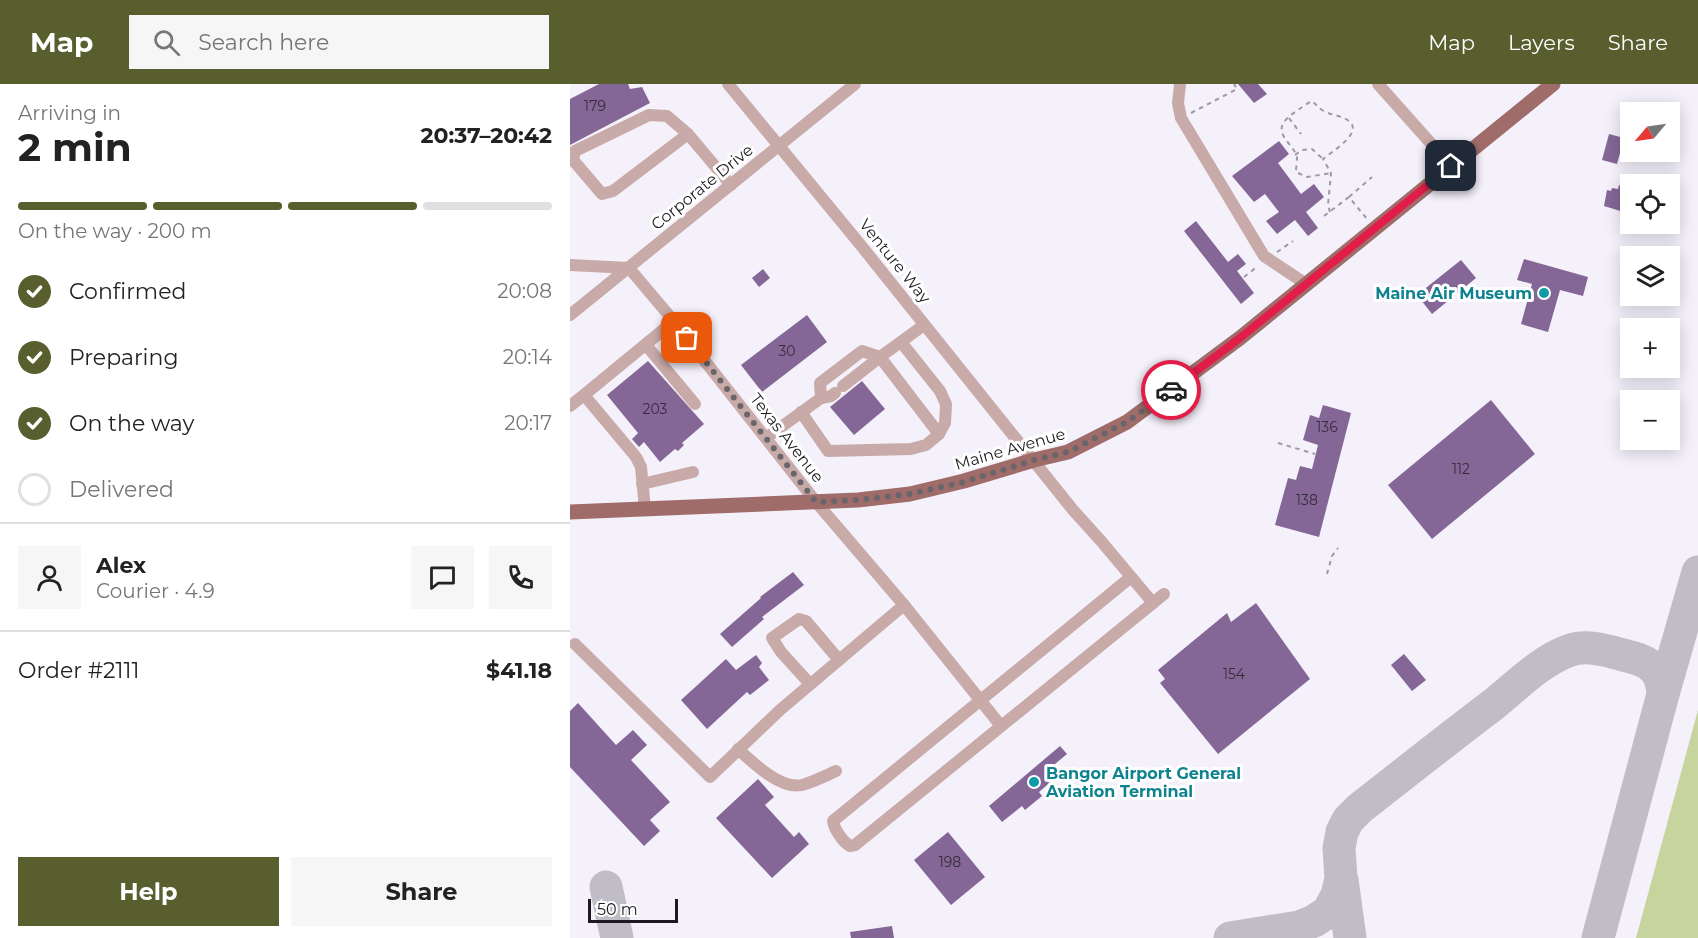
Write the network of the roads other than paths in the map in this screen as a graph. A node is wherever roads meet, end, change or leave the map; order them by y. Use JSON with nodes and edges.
{"nodes":[{"id":1,"x":728,"y":84,"type":"edge"},
{"id":2,"x":855,"y":84,"type":"edge"},
{"id":3,"x":1180,"y":84,"type":"edge"},
{"id":4,"x":1378,"y":84,"type":"edge"},
{"id":5,"x":1553,"y":84,"type":"edge"},
{"id":6,"x":688,"y":134,"type":"junction"},
{"id":7,"x":780,"y":145,"type":"junction"},
{"id":8,"x":1451,"y":166,"type":"junction"},
{"id":9,"x":731,"y":185,"type":"junction"},
{"id":10,"x":570,"y":265,"type":"edge"},
{"id":11,"x":629,"y":268,"type":"junction"},
{"id":12,"x":1306,"y":284,"type":"junction"},
{"id":13,"x":570,"y":315,"type":"edge"},
{"id":14,"x":674,"y":321,"type":"junction"},
{"id":15,"x":924,"y":325,"type":"junction"},
{"id":16,"x":901,"y":342,"type":"junction"},
{"id":17,"x":646,"y":345,"type":"junction"},
{"id":18,"x":880,"y":357,"type":"junction"},
{"id":19,"x":584,"y":395,"type":"junction"},
{"id":20,"x":821,"y":398,"type":"junction"},
{"id":21,"x":695,"y":404,"type":"dead end"},
{"id":22,"x":570,"y":406,"type":"edge"},
{"id":23,"x":801,"y":412,"type":"junction"},
{"id":24,"x":939,"y":434,"type":"junction"},
{"id":25,"x":766,"y":438,"type":"junction"},
{"id":26,"x":1034,"y":460,"type":"junction"},
{"id":27,"x":693,"y":472,"type":"dead end"},
{"id":28,"x":642,"y":484,"type":"junction"},
{"id":29,"x":816,"y":502,"type":"junction"},
{"id":30,"x":645,"y":509,"type":"junction"},
{"id":31,"x":570,"y":512,"type":"edge"},
{"id":32,"x":1131,"y":577,"type":"junction"},
{"id":33,"x":1164,"y":594,"type":"dead end"},
{"id":34,"x":1153,"y":603,"type":"junction"},
{"id":35,"x":904,"y":605,"type":"junction"},
{"id":36,"x":575,"y":644,"type":"dead end"},
{"id":37,"x":839,"y":660,"type":"junction"},
{"id":38,"x":810,"y":684,"type":"junction"},
{"id":39,"x":980,"y":700,"type":"junction"},
{"id":40,"x":1001,"y":726,"type":"junction"},
{"id":41,"x":738,"y":749,"type":"junction"},
{"id":42,"x":836,"y":771,"type":"dead end"}],
"edges":[{"from":1,"to":7,"type":"street","name":"Venture Way"},
{"from":2,"to":7,"type":"street","name":"Corporate Drive"},
{"from":3,"to":12,"type":"street"},
{"from":4,"to":8,"type":"street"},
{"from":5,"to":8,"type":"main road","name":"Maine Avenue"},
{"from":6,"to":6,"type":"street"},
{"from":6,"to":9,"type":"street"},
{"from":7,"to":9,"type":"street","name":"Corporate Drive"},
{"from":7,"to":15,"type":"street","name":"Venture Way"},
{"from":8,"to":12,"type":"main road","name":"Maine Avenue"},
{"from":9,"to":11,"type":"street","name":"Corporate Drive"},
{"from":10,"to":11,"type":"street"},
{"from":11,"to":13,"type":"street","name":"Corporate Drive"},
{"from":11,"to":14,"type":"street","name":"Texas Avenue"},
{"from":12,"to":26,"type":"main road","name":"Maine Avenue"},
{"from":14,"to":17,"type":"street"},
{"from":14,"to":25,"type":"street","name":"Texas Avenue"},
{"from":15,"to":16,"type":"street"},
{"from":15,"to":26,"type":"street","name":"Venture Way"},
{"from":16,"to":18,"type":"street"},
{"from":16,"to":24,"type":"street"},
{"from":17,"to":19,"type":"street"},
{"from":17,"to":21,"type":"street"},
{"from":18,"to":20,"type":"street"},
{"from":18,"to":20,"type":"street"},
{"from":18,"to":24,"type":"street"},
{"from":19,"to":22,"type":"street"},
{"from":19,"to":28,"type":"street"},
{"from":20,"to":23,"type":"street"},
{"from":23,"to":24,"type":"street"},
{"from":23,"to":25,"type":"street"},
{"from":25,"to":29,"type":"street","name":"Texas Avenue"},
{"from":26,"to":29,"type":"main road","name":"Maine Avenue"},
{"from":26,"to":32,"type":"street","name":"Venture Way"},
{"from":27,"to":28,"type":"street"},
{"from":28,"to":30,"type":"street"},
{"from":29,"to":30,"type":"main road","name":"Maine Avenue"},
{"from":29,"to":35,"type":"street","name":"Texas Avenue"},
{"from":30,"to":31,"type":"main road","name":"Maine Avenue"},
{"from":32,"to":34,"type":"street","name":"Venture Way"},
{"from":32,"to":39,"type":"street"},
{"from":33,"to":34,"type":"street"},
{"from":34,"to":40,"type":"street"},
{"from":35,"to":37,"type":"street"},
{"from":35,"to":39,"type":"street","name":"Texas Avenue"},
{"from":36,"to":41,"type":"street"},
{"from":37,"to":38,"type":"street"},
{"from":37,"to":38,"type":"street"},
{"from":38,"to":41,"type":"street"},
{"from":39,"to":40,"type":"street","name":"Texas Avenue"},
{"from":39,"to":40,"type":"street"},
{"from":41,"to":42,"type":"street"}]}
